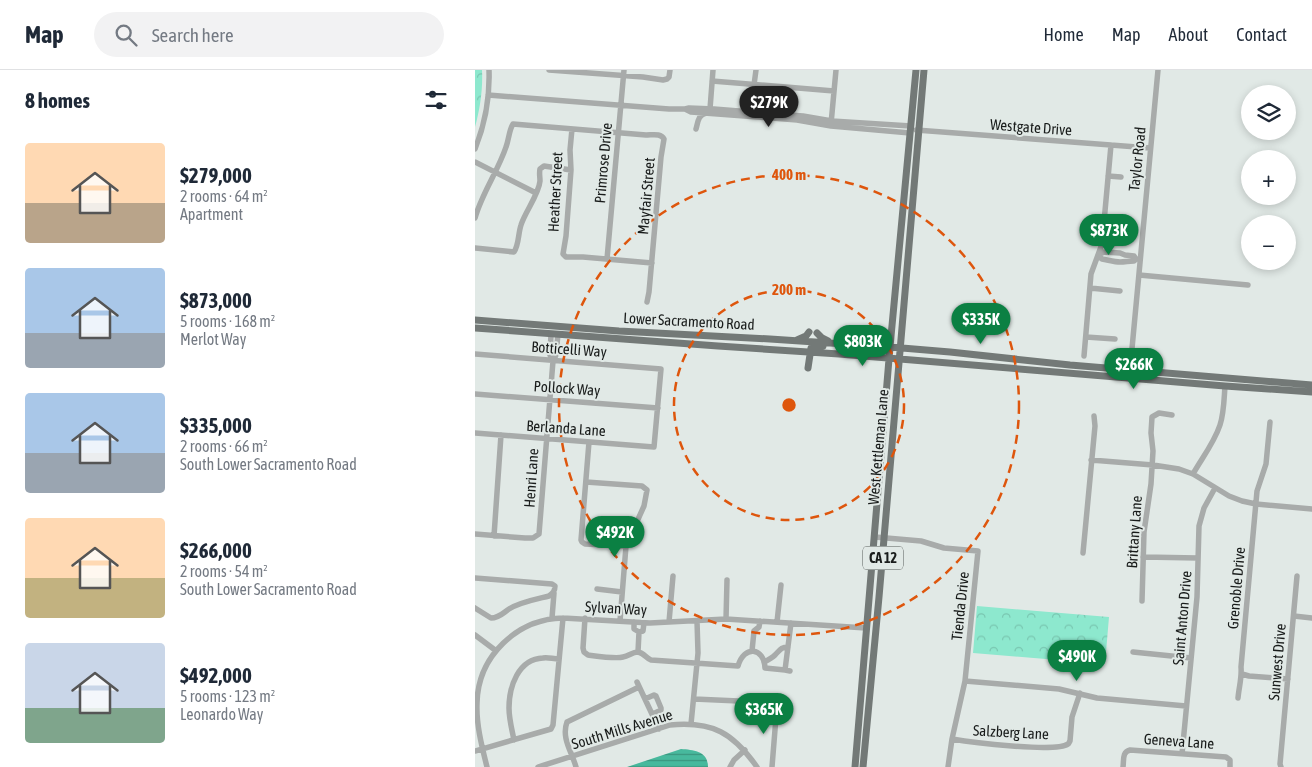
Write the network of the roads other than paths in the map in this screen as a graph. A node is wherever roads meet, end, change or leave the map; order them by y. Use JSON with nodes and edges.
{"nodes":[{"id":1,"x":489,"y":70,"type":"edge"},
{"id":2,"x":549,"y":70,"type":"edge"},
{"id":3,"x":670,"y":70,"type":"edge"},
{"id":4,"x":713,"y":70,"type":"edge"},
{"id":5,"x":756,"y":70,"type":"edge"},
{"id":6,"x":836,"y":70,"type":"edge"},
{"id":7,"x":916,"y":70,"type":"edge"},
{"id":8,"x":924,"y":70,"type":"edge"},
{"id":9,"x":1158,"y":70,"type":"edge"},
{"id":10,"x":571,"y":71,"type":"edge"},
{"id":11,"x":624,"y":73,"type":"edge"},
{"id":12,"x":712,"y":82,"type":"junction"},
{"id":13,"x":754,"y":85,"type":"junction"},
{"id":14,"x":834,"y":91,"type":"junction"},
{"id":15,"x":488,"y":96,"type":"junction"},
{"id":16,"x":621,"y":105,"type":"junction"},
{"id":17,"x":688,"y":111,"type":"junction"},
{"id":18,"x":709,"y":111,"type":"junction"},
{"id":19,"x":831,"y":124,"type":"junction"},
{"id":20,"x":572,"y":129,"type":"junction"},
{"id":21,"x":910,"y":129,"type":"junction"},
{"id":22,"x":919,"y":130,"type":"junction"},
{"id":23,"x":619,"y":133,"type":"junction"},
{"id":24,"x":1111,"y":145,"type":"junction"},
{"id":25,"x":1150,"y":148,"type":"junction"},
{"id":26,"x":475,"y":149,"type":"edge"},
{"id":27,"x":475,"y":162,"type":"edge"},
{"id":28,"x":571,"y":170,"type":"junction"},
{"id":29,"x":496,"y":172,"type":"junction"},
{"id":30,"x":1108,"y":176,"type":"junction"},
{"id":31,"x":1121,"y":177,"type":"dead end"},
{"id":32,"x":536,"y":193,"type":"junction"},
{"id":33,"x":475,"y":218,"type":"edge"},
{"id":34,"x":1104,"y":223,"type":"junction"},
{"id":35,"x":1116,"y":224,"type":"dead end"},
{"id":36,"x":475,"y":248,"type":"edge"},
{"id":37,"x":1114,"y":253,"type":"junction"},
{"id":38,"x":1099,"y":255,"type":"junction"},
{"id":39,"x":607,"y":259,"type":"junction"},
{"id":40,"x":1138,"y":259,"type":"junction"},
{"id":41,"x":1113,"y":260,"type":"junction"},
{"id":42,"x":652,"y":263,"type":"junction"},
{"id":43,"x":1139,"y":275,"type":"junction"},
{"id":44,"x":1247,"y":285,"type":"dead end"},
{"id":45,"x":1090,"y":288,"type":"junction"},
{"id":46,"x":1120,"y":291,"type":"dead end"},
{"id":47,"x":647,"y":302,"type":"dead end"},
{"id":48,"x":475,"y":320,"type":"edge"},
{"id":49,"x":475,"y":328,"type":"edge"},
{"id":50,"x":555,"y":334,"type":"junction"},
{"id":51,"x":1086,"y":337,"type":"junction"},
{"id":52,"x":1115,"y":339,"type":"dead end"},
{"id":53,"x":791,"y":340,"type":"junction"},
{"id":54,"x":841,"y":344,"type":"junction"},
{"id":55,"x":890,"y":347,"type":"junction"},
{"id":56,"x":901,"y":348,"type":"junction"},
{"id":57,"x":809,"y":353,"type":"junction"},
{"id":58,"x":475,"y":354,"type":"edge"},
{"id":59,"x":1084,"y":356,"type":"dead end"},
{"id":60,"x":889,"y":358,"type":"junction"},
{"id":61,"x":900,"y":359,"type":"junction"},
{"id":62,"x":553,"y":361,"type":"junction"},
{"id":63,"x":808,"y":368,"type":"dead end"},
{"id":64,"x":1130,"y":370,"type":"junction"},
{"id":65,"x":1109,"y":377,"type":"junction"},
{"id":66,"x":1312,"y":385,"type":"edge"},
{"id":67,"x":1225,"y":386,"type":"junction"},
{"id":68,"x":1312,"y":392,"type":"edge"},
{"id":69,"x":475,"y":394,"type":"edge"},
{"id":70,"x":549,"y":400,"type":"junction"},
{"id":71,"x":658,"y":408,"type":"junction"},
{"id":72,"x":1172,"y":415,"type":"dead end"},
{"id":73,"x":1094,"y":416,"type":"dead end"},
{"id":74,"x":1269,"y":422,"type":"dead end"},
{"id":75,"x":475,"y":433,"type":"edge"},
{"id":76,"x":501,"y":435,"type":"junction"},
{"id":77,"x":546,"y":439,"type":"junction"},
{"id":78,"x":589,"y":442,"type":"junction"},
{"id":79,"x":1091,"y":460,"type":"junction"},
{"id":80,"x":1153,"y":465,"type":"junction"},
{"id":81,"x":1193,"y":474,"type":"junction"},
{"id":82,"x":586,"y":482,"type":"junction"},
{"id":83,"x":1215,"y":488,"type":"junction"},
{"id":84,"x":1256,"y":504,"type":"junction"},
{"id":85,"x":1312,"y":508,"type":"edge"},
{"id":86,"x":475,"y":534,"type":"edge"},
{"id":87,"x":494,"y":536,"type":"junction"},
{"id":88,"x":875,"y":537,"type":"junction"},
{"id":89,"x":885,"y":537,"type":"junction"},
{"id":90,"x":626,"y":546,"type":"junction"},
{"id":91,"x":1083,"y":553,"type":"dead end"},
{"id":92,"x":1143,"y":557,"type":"junction"},
{"id":93,"x":1199,"y":558,"type":"junction"},
{"id":94,"x":673,"y":576,"type":"dead end"},
{"id":95,"x":1297,"y":576,"type":"dead end"},
{"id":96,"x":475,"y":578,"type":"edge"},
{"id":97,"x":727,"y":580,"type":"dead end"},
{"id":98,"x":781,"y":586,"type":"dead end"},
{"id":99,"x":597,"y":589,"type":"dead end"},
{"id":100,"x":622,"y":592,"type":"junction"},
{"id":101,"x":553,"y":593,"type":"junction"},
{"id":102,"x":1142,"y":601,"type":"dead end"},
{"id":103,"x":476,"y":610,"type":"edge"},
{"id":104,"x":1294,"y":616,"type":"junction"},
{"id":105,"x":552,"y":618,"type":"junction"},
{"id":106,"x":563,"y":618,"type":"junction"},
{"id":107,"x":585,"y":618,"type":"junction"},
{"id":108,"x":1312,"y":618,"type":"edge"},
{"id":109,"x":726,"y":619,"type":"junction"},
{"id":110,"x":697,"y":620,"type":"junction"},
{"id":111,"x":749,"y":620,"type":"junction"},
{"id":112,"x":620,"y":621,"type":"junction"},
{"id":113,"x":760,"y":621,"type":"junction"},
{"id":114,"x":634,"y":622,"type":"junction"},
{"id":115,"x":669,"y":622,"type":"junction"},
{"id":116,"x":777,"y":622,"type":"junction"},
{"id":117,"x":644,"y":623,"type":"junction"},
{"id":118,"x":791,"y":623,"type":"junction"},
{"id":119,"x":867,"y":628,"type":"junction"},
{"id":120,"x":754,"y":631,"type":"junction"},
{"id":121,"x":639,"y":632,"type":"junction"},
{"id":122,"x":475,"y":635,"type":"edge"},
{"id":123,"x":788,"y":647,"type":"junction"},
{"id":124,"x":495,"y":650,"type":"junction"},
{"id":125,"x":752,"y":651,"type":"junction"},
{"id":126,"x":637,"y":652,"type":"junction"},
{"id":127,"x":1133,"y":652,"type":"dead end"},
{"id":128,"x":1191,"y":658,"type":"junction"},
{"id":129,"x":559,"y":659,"type":"junction"},
{"id":130,"x":764,"y":662,"type":"junction"},
{"id":131,"x":697,"y":663,"type":"junction"},
{"id":132,"x":1242,"y":674,"type":"junction"},
{"id":133,"x":1288,"y":680,"type":"junction"},
{"id":134,"x":965,"y":681,"type":"junction"},
{"id":135,"x":1079,"y":693,"type":"junction"},
{"id":136,"x":1239,"y":698,"type":"dead end"},
{"id":137,"x":645,"y":699,"type":"junction"},
{"id":138,"x":694,"y":699,"type":"junction"},
{"id":139,"x":777,"y":705,"type":"junction"},
{"id":140,"x":787,"y":706,"type":"dead end"},
{"id":141,"x":1187,"y":706,"type":"junction"},
{"id":142,"x":653,"y":714,"type":"junction"},
{"id":143,"x":691,"y":724,"type":"junction"},
{"id":144,"x":659,"y":729,"type":"junction"},
{"id":145,"x":952,"y":739,"type":"junction"},
{"id":146,"x":514,"y":740,"type":"junction"},
{"id":147,"x":483,"y":750,"type":"junction"},
{"id":148,"x":745,"y":750,"type":"junction"},
{"id":149,"x":475,"y":752,"type":"edge"},
{"id":150,"x":1182,"y":754,"type":"junction"},
{"id":151,"x":573,"y":757,"type":"junction"},
{"id":152,"x":487,"y":767,"type":"edge"},
{"id":153,"x":538,"y":767,"type":"edge"},
{"id":154,"x":576,"y":767,"type":"edge"},
{"id":155,"x":730,"y":767,"type":"edge"},
{"id":156,"x":757,"y":767,"type":"edge"},
{"id":157,"x":772,"y":767,"type":"edge"},
{"id":158,"x":855,"y":767,"type":"edge"},
{"id":159,"x":863,"y":767,"type":"edge"},
{"id":160,"x":948,"y":767,"type":"edge"},
{"id":161,"x":1123,"y":767,"type":"edge"},
{"id":162,"x":1230,"y":767,"type":"edge"},
{"id":163,"x":1281,"y":767,"type":"edge"}],
"edges":[{"from":1,"to":15,"type":"street"},
{"from":2,"to":10,"type":"street"},
{"from":3,"to":11,"type":"street"},
{"from":4,"to":12,"type":"street"},
{"from":5,"to":13,"type":"street"},
{"from":6,"to":14,"type":"street"},
{"from":7,"to":21,"type":"main road","name":"West Kettleman Lane","number":"CA 12"},
{"from":8,"to":22,"type":"main road","name":"West Kettleman Lane","number":"CA 12"},
{"from":9,"to":25,"type":"street","name":"Taylor Road"},
{"from":10,"to":11,"type":"street"},
{"from":11,"to":16,"type":"street","name":"Primrose Drive"},
{"from":12,"to":13,"type":"street"},
{"from":12,"to":18,"type":"street"},
{"from":13,"to":14,"type":"street"},
{"from":14,"to":19,"type":"street"},
{"from":15,"to":16,"type":"street","name":"Westgate Drive"},
{"from":15,"to":26,"type":"street"},
{"from":16,"to":17,"type":"street","name":"Westgate Drive"},
{"from":16,"to":23,"type":"street","name":"Primrose Drive"},
{"from":17,"to":18,"type":"street","name":"Westgate Drive"},
{"from":17,"to":18,"type":"street"},
{"from":18,"to":19,"type":"street","name":"Westgate Drive"},
{"from":19,"to":21,"type":"street","name":"Westgate Drive"},
{"from":20,"to":23,"type":"street"},
{"from":20,"to":28,"type":"street","name":"Heather Street"},
{"from":20,"to":29,"type":"street"},
{"from":21,"to":22,"type":"street","name":"Westgate Drive"},
{"from":21,"to":55,"type":"main road","name":"West Kettleman Lane","number":"CA 12"},
{"from":22,"to":24,"type":"street","name":"Westgate Drive"},
{"from":22,"to":56,"type":"main road","name":"West Kettleman Lane","number":"CA 12"},
{"from":23,"to":39,"type":"street","name":"Primrose Drive"},
{"from":23,"to":42,"type":"street","name":"Mayfair Street"},
{"from":24,"to":25,"type":"street","name":"Westgate Drive"},
{"from":24,"to":30,"type":"street"},
{"from":25,"to":40,"type":"street","name":"Taylor Road"},
{"from":27,"to":29,"type":"street"},
{"from":28,"to":32,"type":"street"},
{"from":28,"to":39,"type":"street","name":"Heather Street"},
{"from":29,"to":32,"type":"street"},
{"from":29,"to":33,"type":"street"},
{"from":30,"to":31,"type":"street"},
{"from":30,"to":34,"type":"street"},
{"from":32,"to":36,"type":"street"},
{"from":34,"to":35,"type":"street"},
{"from":34,"to":38,"type":"street"},
{"from":37,"to":38,"type":"street"},
{"from":37,"to":40,"type":"street"},
{"from":37,"to":41,"type":"street"},
{"from":38,"to":41,"type":"street"},
{"from":38,"to":45,"type":"street"},
{"from":39,"to":42,"type":"street"},
{"from":40,"to":41,"type":"street"},
{"from":40,"to":43,"type":"street","name":"Taylor Road"},
{"from":42,"to":47,"type":"street","name":"Mayfair Street"},
{"from":43,"to":44,"type":"street"},
{"from":43,"to":64,"type":"street","name":"Taylor Road"},
{"from":45,"to":46,"type":"street"},
{"from":45,"to":51,"type":"street"},
{"from":48,"to":53,"type":"main road","name":"Lower Sacramento Road"},
{"from":49,"to":50,"type":"main road","name":"Lower Sacramento Road"},
{"from":50,"to":57,"type":"main road","name":"Lower Sacramento Road"},
{"from":50,"to":62,"type":"street","name":"Henri Lane"},
{"from":51,"to":52,"type":"street"},
{"from":51,"to":59,"type":"street"},
{"from":53,"to":54,"type":"main road","name":"Lower Sacramento Road"},
{"from":53,"to":54,"type":"main road"},
{"from":54,"to":55,"type":"main road","name":"Lower Sacramento Road"},
{"from":54,"to":57,"type":"main road"},
{"from":55,"to":56,"type":"main road","name":"Lower Sacramento Road"},
{"from":55,"to":60,"type":"main road","name":"West Kettleman Lane","number":"CA 12"},
{"from":56,"to":61,"type":"main road","name":"West Kettleman Lane","number":"CA 12"},
{"from":56,"to":64,"type":"main road","name":"Lower Sacramento Road"},
{"from":57,"to":60,"type":"main road","name":"Lower Sacramento Road"},
{"from":57,"to":63,"type":"main road"},
{"from":58,"to":62,"type":"street","name":"Botticelli Way"},
{"from":60,"to":61,"type":"main road","name":"Lower Sacramento Road"},
{"from":60,"to":88,"type":"main road","name":"West Kettleman Lane","number":"CA 12"},
{"from":61,"to":65,"type":"main road","name":"Lower Sacramento Road"},
{"from":61,"to":89,"type":"main road","name":"West Kettleman Lane","number":"CA 12"},
{"from":62,"to":70,"type":"street","name":"Henri Lane"},
{"from":62,"to":71,"type":"street","name":"Botticelli Way"},
{"from":64,"to":65,"type":"main road"},
{"from":64,"to":66,"type":"main road","name":"Lower Sacramento Road"},
{"from":65,"to":67,"type":"main road","name":"Lower Sacramento Road"},
{"from":67,"to":68,"type":"main road","name":"Lower Sacramento Road"},
{"from":67,"to":81,"type":"street"},
{"from":69,"to":70,"type":"street","name":"Pollock Way"},
{"from":70,"to":71,"type":"street","name":"Pollock Way"},
{"from":70,"to":77,"type":"street","name":"Henri Lane"},
{"from":71,"to":78,"type":"street","name":"Berlanda Lane"},
{"from":72,"to":80,"type":"street","name":"Brittany Lane"},
{"from":73,"to":79,"type":"street"},
{"from":74,"to":84,"type":"street","name":"Grenoble Drive"},
{"from":75,"to":76,"type":"street","name":"Berlanda Lane"},
{"from":76,"to":77,"type":"street","name":"Berlanda Lane"},
{"from":76,"to":87,"type":"street"},
{"from":77,"to":78,"type":"street","name":"Berlanda Lane"},
{"from":77,"to":87,"type":"street","name":"Henri Lane"},
{"from":78,"to":82,"type":"street"},
{"from":79,"to":80,"type":"street"},
{"from":79,"to":91,"type":"street"},
{"from":80,"to":81,"type":"street"},
{"from":80,"to":92,"type":"street","name":"Brittany Lane"},
{"from":81,"to":83,"type":"street"},
{"from":82,"to":90,"type":"street"},
{"from":82,"to":90,"type":"street"},
{"from":83,"to":84,"type":"street"},
{"from":83,"to":93,"type":"street","name":"Saint Anton Drive"},
{"from":84,"to":85,"type":"street"},
{"from":84,"to":132,"type":"street","name":"Grenoble Drive"},
{"from":86,"to":87,"type":"street"},
{"from":88,"to":89,"type":"street","name":"Tienda Drive"},
{"from":88,"to":119,"type":"main road","name":"West Kettleman Lane","number":"CA 12"},
{"from":89,"to":134,"type":"street","name":"Tienda Drive"},
{"from":89,"to":159,"type":"main road","name":"West Kettleman Lane","number":"CA 12"},
{"from":90,"to":100,"type":"street"},
{"from":92,"to":93,"type":"street"},
{"from":92,"to":102,"type":"street","name":"Brittany Lane"},
{"from":93,"to":128,"type":"street","name":"Saint Anton Drive"},
{"from":94,"to":115,"type":"street"},
{"from":95,"to":104,"type":"street","name":"Sunwest Drive"},
{"from":96,"to":101,"type":"street"},
{"from":97,"to":109,"type":"street"},
{"from":98,"to":116,"type":"street"},
{"from":99,"to":100,"type":"street"},
{"from":100,"to":112,"type":"street"},
{"from":101,"to":103,"type":"street"},
{"from":101,"to":105,"type":"street"},
{"from":104,"to":108,"type":"street"},
{"from":104,"to":133,"type":"street","name":"Sunwest Drive"},
{"from":105,"to":106,"type":"street","name":"Sylvan Way"},
{"from":105,"to":124,"type":"street","name":"Sylvan Way"},
{"from":106,"to":107,"type":"street","name":"Sylvan Way"},
{"from":106,"to":129,"type":"street"},
{"from":107,"to":112,"type":"street","name":"Sylvan Way"},
{"from":107,"to":126,"type":"street"},
{"from":109,"to":110,"type":"street","name":"Sylvan Way"},
{"from":109,"to":111,"type":"street","name":"Sylvan Way"},
{"from":110,"to":115,"type":"street","name":"Sylvan Way"},
{"from":110,"to":131,"type":"street"},
{"from":111,"to":113,"type":"street","name":"Sylvan Way"},
{"from":111,"to":120,"type":"street"},
{"from":112,"to":114,"type":"street","name":"Sylvan Way"},
{"from":113,"to":116,"type":"street","name":"Sylvan Way"},
{"from":113,"to":120,"type":"street"},
{"from":114,"to":117,"type":"street","name":"Sylvan Way"},
{"from":114,"to":121,"type":"street"},
{"from":115,"to":117,"type":"street","name":"Sylvan Way"},
{"from":116,"to":118,"type":"street","name":"Sylvan Way"},
{"from":117,"to":121,"type":"street"},
{"from":118,"to":119,"type":"street","name":"Sylvan Way"},
{"from":118,"to":123,"type":"street"},
{"from":119,"to":158,"type":"main road","name":"West Kettleman Lane","number":"CA 12"},
{"from":120,"to":125,"type":"street"},
{"from":121,"to":126,"type":"street"},
{"from":122,"to":124,"type":"street"},
{"from":123,"to":130,"type":"street"},
{"from":123,"to":130,"type":"street"},
{"from":124,"to":147,"type":"street","name":"Sylvan Way"},
{"from":125,"to":130,"type":"street"},
{"from":125,"to":131,"type":"street"},
{"from":126,"to":131,"type":"street"},
{"from":127,"to":128,"type":"street"},
{"from":128,"to":141,"type":"street","name":"Saint Anton Drive"},
{"from":129,"to":146,"type":"street"},
{"from":129,"to":146,"type":"street"},
{"from":131,"to":138,"type":"street"},
{"from":132,"to":133,"type":"street"},
{"from":132,"to":136,"type":"street","name":"Grenoble Drive"},
{"from":133,"to":163,"type":"street","name":"Sunwest Drive"},
{"from":134,"to":135,"type":"street"},
{"from":134,"to":145,"type":"street","name":"Tienda Drive"},
{"from":135,"to":141,"type":"street"},
{"from":135,"to":145,"type":"street","name":"Salzberg Lane"},
{"from":137,"to":142,"type":"street"},
{"from":137,"to":142,"type":"street"},
{"from":137,"to":151,"type":"street"},
{"from":138,"to":139,"type":"street"},
{"from":138,"to":143,"type":"street"},
{"from":139,"to":140,"type":"street"},
{"from":139,"to":157,"type":"street"},
{"from":141,"to":150,"type":"street","name":"Saint Anton Drive"},
{"from":142,"to":144,"type":"street"},
{"from":143,"to":144,"type":"street","name":"South Mills Avenue"},
{"from":143,"to":148,"type":"street","name":"South Mills Avenue"},
{"from":144,"to":151,"type":"street","name":"South Mills Avenue"},
{"from":145,"to":160,"type":"street","name":"Tienda Drive"},
{"from":146,"to":147,"type":"street"},
{"from":147,"to":149,"type":"street"},
{"from":147,"to":152,"type":"street","name":"Sylvan Way"},
{"from":148,"to":155,"type":"street"},
{"from":148,"to":156,"type":"street","name":"South Mills Avenue"},
{"from":150,"to":161,"type":"street","name":"Geneva Lane"},
{"from":150,"to":162,"type":"street","name":"Geneva Lane"},
{"from":151,"to":153,"type":"street","name":"South Mills Avenue"},
{"from":151,"to":154,"type":"street"}]}
